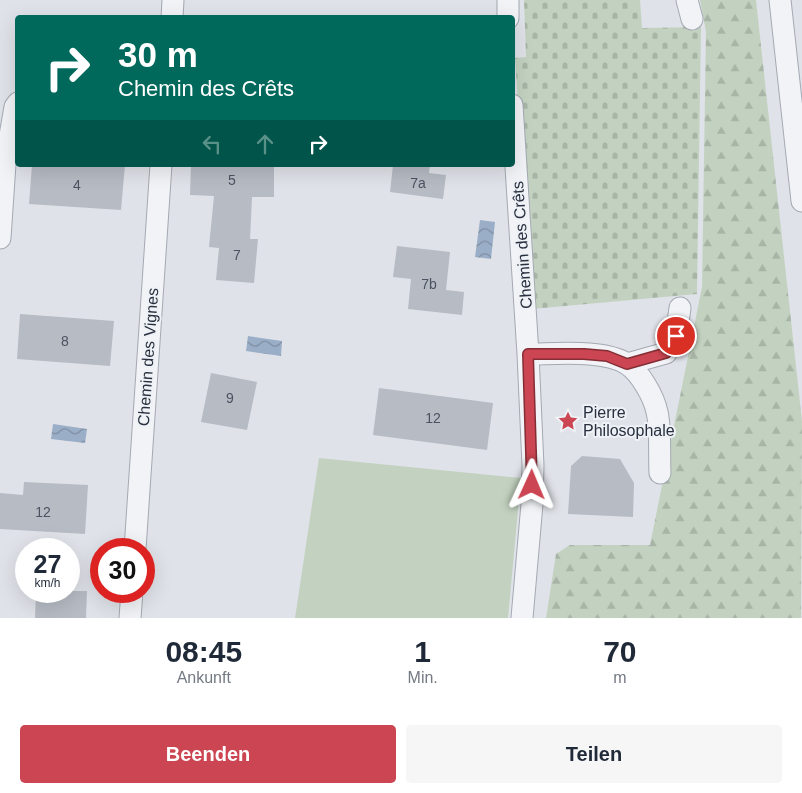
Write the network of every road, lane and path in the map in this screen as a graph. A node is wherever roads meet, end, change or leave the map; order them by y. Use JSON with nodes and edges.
{"nodes":[{"id":1,"x":173,"y":0,"type":"edge"},
{"id":2,"x":508,"y":0,"type":"edge"},
{"id":3,"x":780,"y":0,"type":"edge"},
{"id":4,"x":172,"y":15,"type":"edge"},
{"id":5,"x":508,"y":15,"type":"edge"},
{"id":6,"x":15,"y":106,"type":"edge"},
{"id":7,"x":515,"y":152,"type":"edge"},
{"id":8,"x":161,"y":167,"type":"edge"},
{"id":9,"x":802,"y":202,"type":"edge"},
{"id":10,"x":0,"y":238,"type":"edge"},
{"id":11,"x":680,"y":308,"type":"dead end"},
{"id":12,"x":528,"y":354,"type":"junction"},
{"id":13,"x":627,"y":364,"type":"junction"},
{"id":14,"x":660,"y":473,"type":"dead end"},
{"id":15,"x":136,"y":538,"type":"edge"},
{"id":16,"x":131,"y":603,"type":"edge"},
{"id":17,"x":130,"y":618,"type":"edge"},
{"id":18,"x":522,"y":618,"type":"edge"}],
"edges":[{"from":1,"to":4,"type":"street"},
{"from":2,"to":5,"type":"street"},
{"from":3,"to":9,"type":"street"},
{"from":6,"to":10,"type":"street"},
{"from":7,"to":12,"type":"street","name":"Chemin des Crêts"},
{"from":8,"to":15,"type":"street","name":"Chemin des Vignes"},
{"from":11,"to":13,"type":"street"},
{"from":12,"to":13,"type":"street"},
{"from":12,"to":18,"type":"street","name":"Chemin des Crêts"},
{"from":13,"to":14,"type":"street"},
{"from":16,"to":17,"type":"street"}]}
